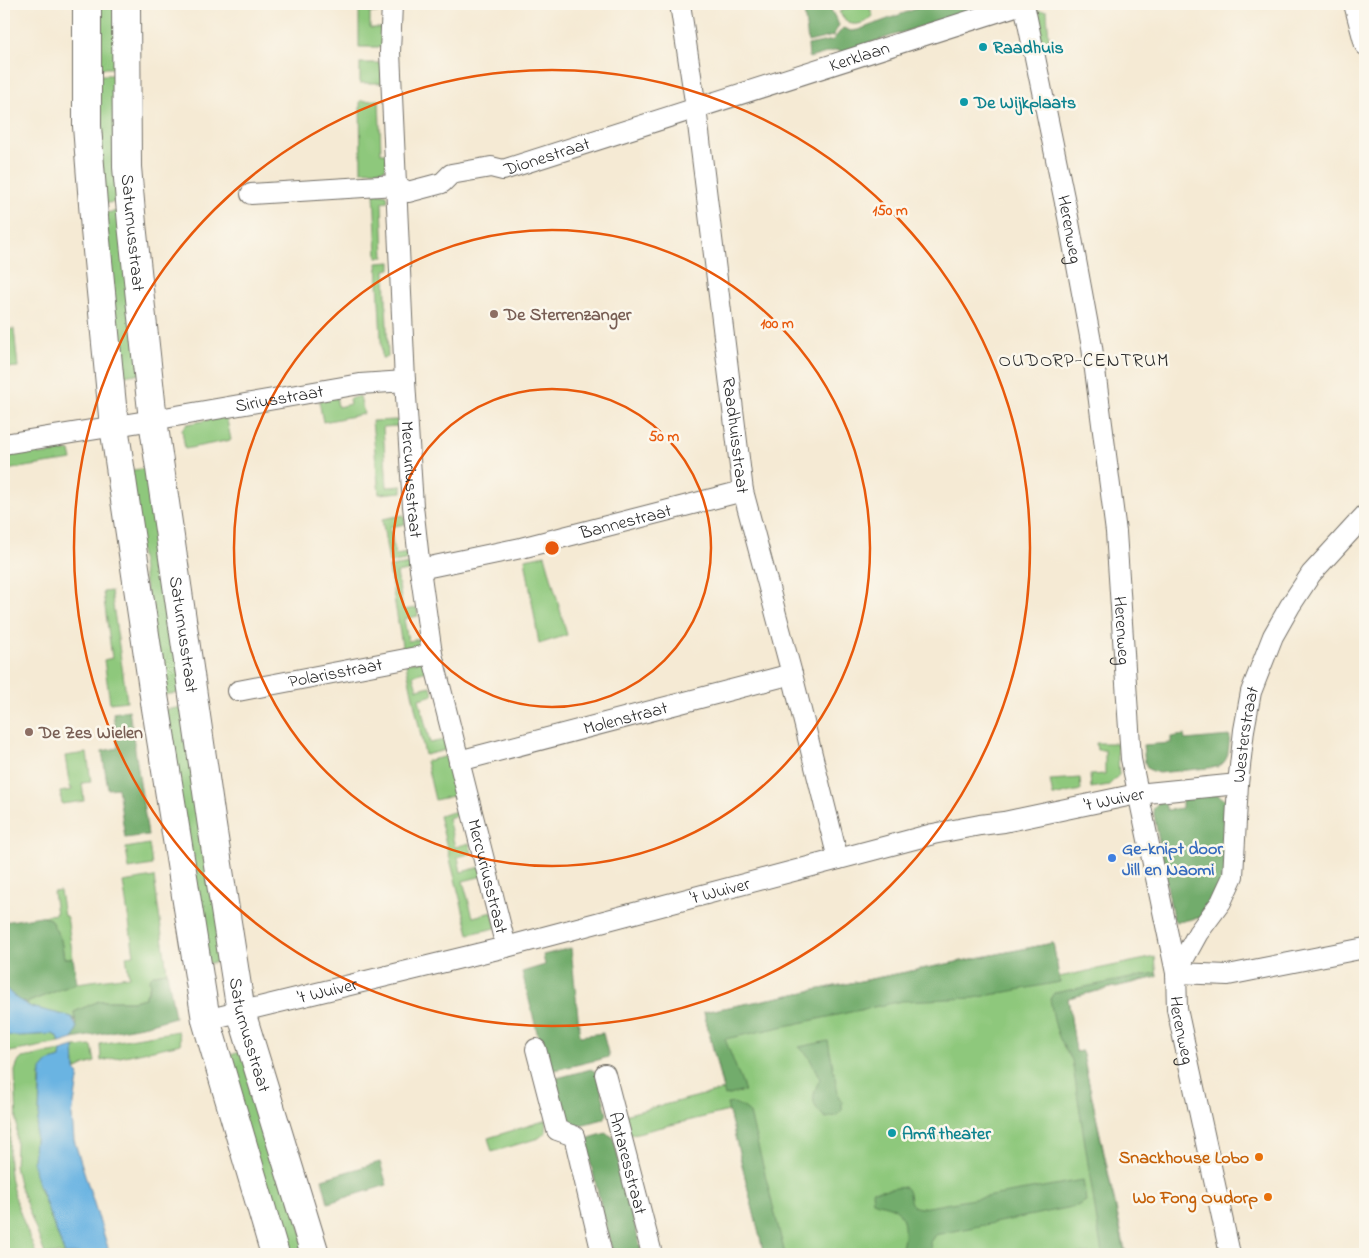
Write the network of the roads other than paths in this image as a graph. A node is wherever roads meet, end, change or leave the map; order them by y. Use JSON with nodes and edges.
{"nodes":[{"id":1,"x":87,"y":4,"type":"edge"},
{"id":2,"x":126,"y":4,"type":"edge"},
{"id":3,"x":392,"y":4,"type":"edge"},
{"id":4,"x":680,"y":4,"type":"edge"},
{"id":5,"x":1023,"y":4,"type":"edge"},
{"id":6,"x":1354,"y":4,"type":"edge"},
{"id":7,"x":1365,"y":45,"type":"edge"},
{"id":8,"x":696,"y":108,"type":"junction"},
{"id":9,"x":396,"y":184,"type":"junction"},
{"id":10,"x":251,"y":194,"type":"dead end"},
{"id":11,"x":405,"y":381,"type":"junction"},
{"id":12,"x":153,"y":420,"type":"junction"},
{"id":13,"x":114,"y":426,"type":"junction"},
{"id":14,"x":4,"y":444,"type":"edge"},
{"id":15,"x":743,"y":491,"type":"junction"},
{"id":16,"x":1365,"y":515,"type":"edge"},
{"id":17,"x":420,"y":569,"type":"junction"},
{"id":18,"x":432,"y":654,"type":"junction"},
{"id":19,"x":792,"y":674,"type":"junction"},
{"id":20,"x":238,"y":690,"type":"dead end"},
{"id":21,"x":459,"y":761,"type":"junction"},
{"id":22,"x":1238,"y":784,"type":"junction"},
{"id":23,"x":1137,"y":794,"type":"junction"},
{"id":24,"x":838,"y":859,"type":"junction"},
{"id":25,"x":506,"y":947,"type":"junction"},
{"id":26,"x":1365,"y":948,"type":"edge"},
{"id":27,"x":1176,"y":973,"type":"junction"},
{"id":28,"x":242,"y":1012,"type":"junction"},
{"id":29,"x":206,"y":1020,"type":"junction"},
{"id":30,"x":536,"y":1049,"type":"dead end"},
{"id":31,"x":605,"y":1074,"type":"dead end"},
{"id":32,"x":275,"y":1254,"type":"edge"},
{"id":33,"x":315,"y":1254,"type":"edge"},
{"id":34,"x":602,"y":1254,"type":"edge"},
{"id":35,"x":652,"y":1254,"type":"edge"},
{"id":36,"x":1230,"y":1254,"type":"edge"}],
"edges":[{"from":1,"to":13,"type":"street"},
{"from":2,"to":12,"type":"street","name":"Saturnusstraat"},
{"from":3,"to":9,"type":"street","name":"Mercuriusstraat"},
{"from":4,"to":8,"type":"street","name":"Raadhuisstraat"},
{"from":5,"to":8,"type":"street","name":"Kerklaan"},
{"from":5,"to":23,"type":"street","name":"Herenweg"},
{"from":6,"to":7,"type":"street"},
{"from":8,"to":9,"type":"street","name":"Dionestraat"},
{"from":8,"to":15,"type":"street","name":"Raadhuisstraat"},
{"from":9,"to":10,"type":"street","name":"Dionestraat"},
{"from":9,"to":11,"type":"street","name":"Mercuriusstraat"},
{"from":11,"to":12,"type":"street","name":"Siriusstraat"},
{"from":11,"to":17,"type":"street","name":"Mercuriusstraat"},
{"from":12,"to":13,"type":"street","name":"Siriusstraat"},
{"from":12,"to":28,"type":"street","name":"Saturnusstraat"},
{"from":13,"to":14,"type":"street","name":"Siriusstraat"},
{"from":13,"to":29,"type":"street"},
{"from":15,"to":17,"type":"street","name":"Bannestraat"},
{"from":15,"to":19,"type":"street","name":"Raadhuisstraat"},
{"from":16,"to":22,"type":"street","name":"Westerstraat"},
{"from":17,"to":18,"type":"street","name":"Mercuriusstraat"},
{"from":18,"to":20,"type":"street","name":"Polarisstraat"},
{"from":18,"to":21,"type":"street","name":"Mercuriusstraat"},
{"from":19,"to":21,"type":"street","name":"Molenstraat"},
{"from":19,"to":24,"type":"street","name":"Raadhuisstraat"},
{"from":21,"to":25,"type":"street","name":"Mercuriusstraat"},
{"from":22,"to":23,"type":"street","name":"'t Wuiver"},
{"from":22,"to":27,"type":"street","name":"Westerstraat"},
{"from":23,"to":24,"type":"street","name":"'t Wuiver"},
{"from":23,"to":27,"type":"street","name":"Herenweg"},
{"from":24,"to":25,"type":"street","name":"'t Wuiver"},
{"from":25,"to":28,"type":"street","name":"'t Wuiver"},
{"from":26,"to":27,"type":"street"},
{"from":27,"to":36,"type":"street","name":"Herenweg"},
{"from":28,"to":29,"type":"street","name":"'t Wuiver"},
{"from":28,"to":33,"type":"street","name":"Saturnusstraat"},
{"from":29,"to":32,"type":"street"},
{"from":30,"to":34,"type":"street"},
{"from":31,"to":35,"type":"street","name":"Antaresstraat"}]}
